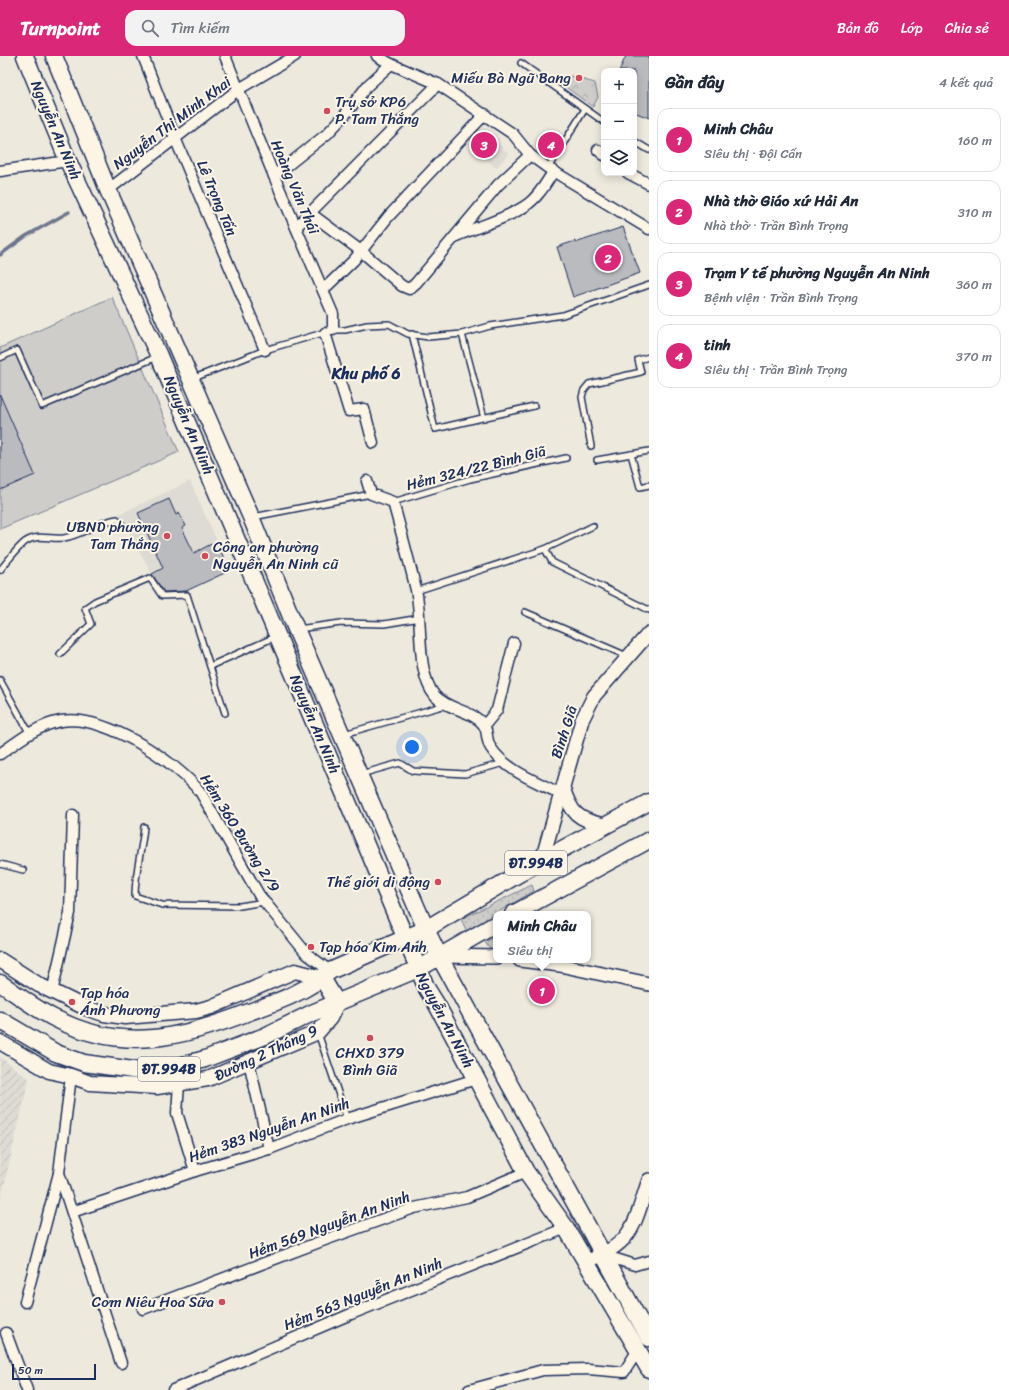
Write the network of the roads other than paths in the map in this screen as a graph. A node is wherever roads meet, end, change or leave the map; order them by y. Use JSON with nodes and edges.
{"nodes":[{"id":1,"x":25,"y":56,"type":"edge"},
{"id":2,"x":54,"y":56,"type":"edge"},
{"id":3,"x":143,"y":56,"type":"edge"},
{"id":4,"x":225,"y":56,"type":"edge"},
{"id":5,"x":295,"y":56,"type":"edge"},
{"id":6,"x":378,"y":56,"type":"edge"},
{"id":7,"x":521,"y":63,"type":"dead end"},
{"id":8,"x":391,"y":64,"type":"junction"},
{"id":9,"x":438,"y":84,"type":"junction"},
{"id":10,"x":239,"y":89,"type":"junction"},
{"id":11,"x":585,"y":109,"type":"junction"},
{"id":12,"x":485,"y":114,"type":"junction"},
{"id":13,"x":601,"y":120,"type":"edge"},
{"id":14,"x":175,"y":138,"type":"junction"},
{"id":15,"x":637,"y":143,"type":"edge"},
{"id":16,"x":649,"y":150,"type":"edge"},
{"id":17,"x":530,"y":156,"type":"junction"},
{"id":18,"x":68,"y":161,"type":"junction"},
{"id":19,"x":550,"y":170,"type":"junction"},
{"id":20,"x":0,"y":171,"type":"edge"},
{"id":21,"x":274,"y":176,"type":"junction"},
{"id":22,"x":634,"y":176,"type":"edge"},
{"id":23,"x":649,"y":184,"type":"edge"},
{"id":24,"x":108,"y":190,"type":"junction"},
{"id":25,"x":310,"y":213,"type":"junction"},
{"id":26,"x":296,"y":227,"type":"junction"},
{"id":27,"x":649,"y":229,"type":"edge"},
{"id":28,"x":454,"y":236,"type":"junction"},
{"id":29,"x":362,"y":251,"type":"junction"},
{"id":30,"x":649,"y":285,"type":"edge"},
{"id":31,"x":323,"y":290,"type":"junction"},
{"id":32,"x":329,"y":331,"type":"junction"},
{"id":33,"x":412,"y":334,"type":"junction"},
{"id":34,"x":462,"y":334,"type":"junction"},
{"id":35,"x":178,"y":348,"type":"junction"},
{"id":36,"x":265,"y":350,"type":"junction"},
{"id":37,"x":159,"y":356,"type":"junction"},
{"id":38,"x":649,"y":357,"type":"edge"},
{"id":39,"x":0,"y":358,"type":"edge"},
{"id":40,"x":191,"y":379,"type":"junction"},
{"id":41,"x":534,"y":406,"type":"dead end"},
{"id":42,"x":484,"y":418,"type":"junction"},
{"id":43,"x":373,"y":443,"type":"dead end"},
{"id":44,"x":591,"y":446,"type":"dead end"},
{"id":45,"x":649,"y":451,"type":"edge"},
{"id":46,"x":631,"y":454,"type":"junction"},
{"id":47,"x":566,"y":458,"type":"dead end"},
{"id":48,"x":597,"y":460,"type":"dead end"},
{"id":49,"x":367,"y":481,"type":"dead end"},
{"id":50,"x":649,"y":485,"type":"edge"},
{"id":51,"x":371,"y":494,"type":"junction"},
{"id":52,"x":393,"y":502,"type":"junction"},
{"id":53,"x":251,"y":518,"type":"junction"},
{"id":54,"x":122,"y":524,"type":"dead end"},
{"id":55,"x":593,"y":526,"type":"dead end"},
{"id":56,"x":545,"y":549,"type":"junction"},
{"id":57,"x":0,"y":570,"type":"edge"},
{"id":58,"x":416,"y":591,"type":"junction"},
{"id":59,"x":649,"y":610,"type":"edge"},
{"id":60,"x":525,"y":612,"type":"dead end"},
{"id":61,"x":420,"y":618,"type":"junction"},
{"id":62,"x":296,"y":629,"type":"junction"},
{"id":63,"x":649,"y":633,"type":"edge"},
{"id":64,"x":279,"y":635,"type":"junction"},
{"id":65,"x":514,"y":643,"type":"dead end"},
{"id":66,"x":60,"y":654,"type":"dead end"},
{"id":67,"x":628,"y":657,"type":"junction"},
{"id":68,"x":210,"y":666,"type":"junction"},
{"id":69,"x":0,"y":680,"type":"edge"},
{"id":70,"x":447,"y":705,"type":"junction"},
{"id":71,"x":225,"y":713,"type":"dead end"},
{"id":72,"x":484,"y":726,"type":"junction"},
{"id":73,"x":30,"y":734,"type":"junction"},
{"id":74,"x":343,"y":734,"type":"junction"},
{"id":75,"x":0,"y":754,"type":"edge"},
{"id":76,"x":504,"y":763,"type":"junction"},
{"id":77,"x":360,"y":775,"type":"junction"},
{"id":78,"x":562,"y":791,"type":"junction"},
{"id":79,"x":649,"y":802,"type":"edge"},
{"id":80,"x":73,"y":815,"type":"dead end"},
{"id":81,"x":604,"y":825,"type":"junction"},
{"id":82,"x":144,"y":827,"type":"dead end"},
{"id":83,"x":649,"y":840,"type":"edge"},
{"id":84,"x":542,"y":860,"type":"junction"},
{"id":85,"x":0,"y":864,"type":"edge"},
{"id":86,"x":23,"y":870,"type":"dead end"},
{"id":87,"x":264,"y":902,"type":"junction"},
{"id":88,"x":533,"y":908,"type":"edge"},
{"id":89,"x":523,"y":911,"type":"edge"},
{"id":90,"x":493,"y":926,"type":"edge"},
{"id":91,"x":426,"y":929,"type":"junction"},
{"id":92,"x":405,"y":939,"type":"junction"},
{"id":93,"x":439,"y":956,"type":"junction"},
{"id":94,"x":493,"y":957,"type":"edge"},
{"id":95,"x":0,"y":960,"type":"edge"},
{"id":96,"x":556,"y":963,"type":"edge"},
{"id":97,"x":418,"y":969,"type":"junction"},
{"id":98,"x":326,"y":974,"type":"junction"},
{"id":99,"x":0,"y":983,"type":"edge"},
{"id":100,"x":649,"y":984,"type":"edge"},
{"id":101,"x":52,"y":992,"type":"junction"},
{"id":102,"x":337,"y":1003,"type":"junction"},
{"id":103,"x":0,"y":1020,"type":"edge"},
{"id":104,"x":318,"y":1032,"type":"junction"},
{"id":105,"x":0,"y":1042,"type":"edge"},
{"id":106,"x":249,"y":1062,"type":"junction"},
{"id":107,"x":71,"y":1076,"type":"junction"},
{"id":108,"x":476,"y":1079,"type":"junction"},
{"id":109,"x":180,"y":1084,"type":"junction"},
{"id":110,"x":347,"y":1119,"type":"junction"},
{"id":111,"x":269,"y":1149,"type":"junction"},
{"id":112,"x":195,"y":1171,"type":"junction"},
{"id":113,"x":526,"y":1172,"type":"junction"},
{"id":114,"x":59,"y":1173,"type":"junction"},
{"id":115,"x":649,"y":1180,"type":"edge"},
{"id":116,"x":646,"y":1197,"type":"edge"},
{"id":117,"x":72,"y":1212,"type":"junction"},
{"id":118,"x":566,"y":1228,"type":"junction"},
{"id":119,"x":602,"y":1255,"type":"junction"},
{"id":120,"x":649,"y":1261,"type":"edge"},
{"id":121,"x":586,"y":1262,"type":"junction"},
{"id":122,"x":25,"y":1302,"type":"dead end"},
{"id":123,"x":143,"y":1309,"type":"dead end"},
{"id":124,"x":6,"y":1333,"type":"dead end"},
{"id":125,"x":649,"y":1338,"type":"edge"},
{"id":126,"x":638,"y":1350,"type":"junction"},
{"id":127,"x":120,"y":1363,"type":"dead end"},
{"id":128,"x":649,"y":1369,"type":"edge"},
{"id":129,"x":27,"y":1390,"type":"edge"},
{"id":130,"x":173,"y":1390,"type":"edge"},
{"id":131,"x":469,"y":1390,"type":"edge"}],
"edges":[{"from":1,"to":18,"type":"main road","name":"Nguyễn An Ninh"},
{"from":2,"to":24,"type":"main road","name":"Nguyễn An Ninh"},
{"from":3,"to":14,"type":"street","name":"Lê Trọng Tấn"},
{"from":4,"to":10,"type":"street","name":"Hoàng Văn Thái"},
{"from":5,"to":10,"type":"street","name":"Nguyễn Thị Minh Khai"},
{"from":6,"to":8,"type":"street"},
{"from":7,"to":11,"type":"lane"},
{"from":8,"to":9,"type":"street"},
{"from":8,"to":21,"type":"street"},
{"from":9,"to":12,"type":"street"},
{"from":9,"to":25,"type":"street"},
{"from":10,"to":14,"type":"street","name":"Nguyễn Thị Minh Khai"},
{"from":10,"to":21,"type":"street","name":"Hoàng Văn Thái"},
{"from":11,"to":13,"type":"lane"},
{"from":11,"to":19,"type":"lane"},
{"from":12,"to":17,"type":"street"},
{"from":12,"to":29,"type":"street"},
{"from":14,"to":24,"type":"street","name":"Nguyễn Thị Minh Khai"},
{"from":14,"to":36,"type":"street","name":"Lê Trọng Tấn"},
{"from":15,"to":16,"type":"lane"},
{"from":17,"to":19,"type":"street"},
{"from":17,"to":28,"type":"street"},
{"from":18,"to":20,"type":"street"},
{"from":18,"to":37,"type":"main road","name":"Nguyễn An Ninh"},
{"from":19,"to":27,"type":"street"},
{"from":19,"to":28,"type":"street"},
{"from":21,"to":26,"type":"street","name":"Hoàng Văn Thái"},
{"from":22,"to":23,"type":"street"},
{"from":24,"to":35,"type":"main road","name":"Nguyễn An Ninh"},
{"from":25,"to":26,"type":"street"},
{"from":25,"to":29,"type":"street"},
{"from":26,"to":31,"type":"street","name":"Hoàng Văn Thái"},
{"from":28,"to":29,"type":"street"},
{"from":29,"to":31,"type":"street"},
{"from":30,"to":34,"type":"lane"},
{"from":31,"to":32,"type":"street","name":"Hoàng Văn Thái"},
{"from":32,"to":33,"type":"lane"},
{"from":32,"to":36,"type":"lane"},
{"from":32,"to":43,"type":"street","name":"Hoàng Văn Thái"},
{"from":33,"to":34,"type":"lane"},
{"from":33,"to":42,"type":"lane"},
{"from":34,"to":42,"type":"lane"},
{"from":35,"to":37,"type":"main road"},
{"from":35,"to":40,"type":"main road","name":"Nguyễn An Ninh"},
{"from":36,"to":40,"type":"lane"},
{"from":37,"to":39,"type":"lane"},
{"from":37,"to":64,"type":"main road","name":"Nguyễn An Ninh"},
{"from":38,"to":44,"type":"lane"},
{"from":40,"to":53,"type":"main road","name":"Nguyễn An Ninh"},
{"from":41,"to":42,"type":"lane"},
{"from":45,"to":46,"type":"lane"},
{"from":46,"to":48,"type":"lane"},
{"from":46,"to":50,"type":"lane"},
{"from":47,"to":52,"type":"lane","name":"Hẻm 324/22 Bình Giã"},
{"from":49,"to":51,"type":"street"},
{"from":51,"to":52,"type":"street"},
{"from":51,"to":53,"type":"lane"},
{"from":52,"to":58,"type":"street"},
{"from":53,"to":62,"type":"main road","name":"Nguyễn An Ninh"},
{"from":54,"to":57,"type":"lane"},
{"from":55,"to":56,"type":"lane"},
{"from":56,"to":58,"type":"lane"},
{"from":56,"to":59,"type":"lane"},
{"from":58,"to":61,"type":"street"},
{"from":60,"to":67,"type":"lane"},
{"from":61,"to":62,"type":"lane"},
{"from":61,"to":70,"type":"street"},
{"from":62,"to":74,"type":"main road","name":"Nguyễn An Ninh"},
{"from":63,"to":67,"type":"street","name":"Bình Giã"},
{"from":64,"to":68,"type":"lane"},
{"from":64,"to":92,"type":"main road","name":"Nguyễn An Ninh"},
{"from":65,"to":72,"type":"street"},
{"from":66,"to":68,"type":"lane"},
{"from":67,"to":78,"type":"street","name":"Bình Giã"},
{"from":68,"to":71,"type":"lane"},
{"from":69,"to":73,"type":"lane"},
{"from":70,"to":72,"type":"street"},
{"from":70,"to":74,"type":"lane"},
{"from":72,"to":76,"type":"street"},
{"from":73,"to":75,"type":"street","name":"Hẻm 360 Đường 2/9"},
{"from":73,"to":87,"type":"street","name":"Hẻm 360 Đường 2/9"},
{"from":74,"to":77,"type":"main road","name":"Nguyễn An Ninh"},
{"from":76,"to":77,"type":"lane"},
{"from":76,"to":78,"type":"street"},
{"from":77,"to":91,"type":"main road","name":"Nguyễn An Ninh"},
{"from":78,"to":81,"type":"street"},
{"from":78,"to":84,"type":"street","name":"Bình Giã"},
{"from":79,"to":81,"type":"main road","number":"ĐT.994B"},
{"from":80,"to":101,"type":"street"},
{"from":81,"to":84,"type":"main road","number":"ĐT.994B"},
{"from":82,"to":87,"type":"lane"},
{"from":83,"to":88,"type":"main road","number":"ĐT.994B"},
{"from":84,"to":91,"type":"main road","number":"ĐT.994B"},
{"from":85,"to":86,"type":"lane"},
{"from":87,"to":98,"type":"street","name":"Hẻm 360 Đường 2/9"},
{"from":88,"to":89,"type":"main road","number":"ĐT.994B"},
{"from":90,"to":93,"type":"main road","name":"Đường 2 Tháng 9","number":"ĐT.994B"},
{"from":91,"to":92,"type":"main road","number":"ĐT.994B"},
{"from":91,"to":93,"type":"main road","name":"Nguyễn An Ninh"},
{"from":92,"to":97,"type":"main road","name":"Nguyễn An Ninh"},
{"from":92,"to":98,"type":"main road","number":"ĐT.994B"},
{"from":93,"to":94,"type":"street"},
{"from":93,"to":97,"type":"main road","name":"Đường 2 Tháng 9","number":"ĐT.994B"},
{"from":93,"to":119,"type":"main road","name":"Nguyễn An Ninh"},
{"from":95,"to":101,"type":"main road"},
{"from":96,"to":100,"type":"street"},
{"from":97,"to":102,"type":"main road","name":"Đường 2 Tháng 9","number":"ĐT.994B"},
{"from":97,"to":108,"type":"main road","name":"Nguyễn An Ninh"},
{"from":98,"to":99,"type":"main road","number":"ĐT.994B"},
{"from":98,"to":101,"type":"main road"},
{"from":98,"to":102,"type":"main road"},
{"from":102,"to":103,"type":"main road","name":"Đường 2 Tháng 9","number":"ĐT.994B"},
{"from":102,"to":104,"type":"main road","name":"Đường 2 Tháng 9"},
{"from":104,"to":106,"type":"main road","name":"Đường 2 Tháng 9","number":"ĐT.994B"},
{"from":104,"to":110,"type":"lane"},
{"from":105,"to":107,"type":"main road","name":"Đường 2 Tháng 9","number":"ĐT.994B"},
{"from":106,"to":109,"type":"main road","name":"Đường 2 Tháng 9","number":"ĐT.994B"},
{"from":106,"to":111,"type":"street"},
{"from":107,"to":109,"type":"main road","name":"Đường 2 Tháng 9","number":"ĐT.994B"},
{"from":107,"to":114,"type":"street"},
{"from":108,"to":110,"type":"street","name":"Hẻm 383 Nguyễn An Ninh"},
{"from":108,"to":113,"type":"main road","name":"Nguyễn An Ninh"},
{"from":109,"to":112,"type":"street"},
{"from":110,"to":111,"type":"street","name":"Hẻm 383 Nguyễn An Ninh"},
{"from":111,"to":112,"type":"street","name":"Hẻm 383 Nguyễn An Ninh"},
{"from":112,"to":117,"type":"street","name":"Hẻm 383 Nguyễn An Ninh"},
{"from":113,"to":118,"type":"main road","name":"Nguyễn An Ninh"},
{"from":113,"to":123,"type":"street","name":"Hẻm 569 Nguyễn An Ninh"},
{"from":114,"to":117,"type":"street"},
{"from":114,"to":122,"type":"street"},
{"from":115,"to":116,"type":"street"},
{"from":116,"to":119,"type":"street"},
{"from":117,"to":127,"type":"street"},
{"from":118,"to":121,"type":"main road","name":"Nguyễn An Ninh"},
{"from":118,"to":130,"type":"street","name":"Hẻm 563 Nguyễn An Ninh"},
{"from":119,"to":120,"type":"street"},
{"from":119,"to":121,"type":"street"},
{"from":119,"to":125,"type":"main road","name":"Nguyễn An Ninh"},
{"from":121,"to":126,"type":"main road","name":"Nguyễn An Ninh"},
{"from":124,"to":129,"type":"street"},
{"from":126,"to":128,"type":"main road","name":"Nguyễn An Ninh"},
{"from":126,"to":131,"type":"street"}]}
